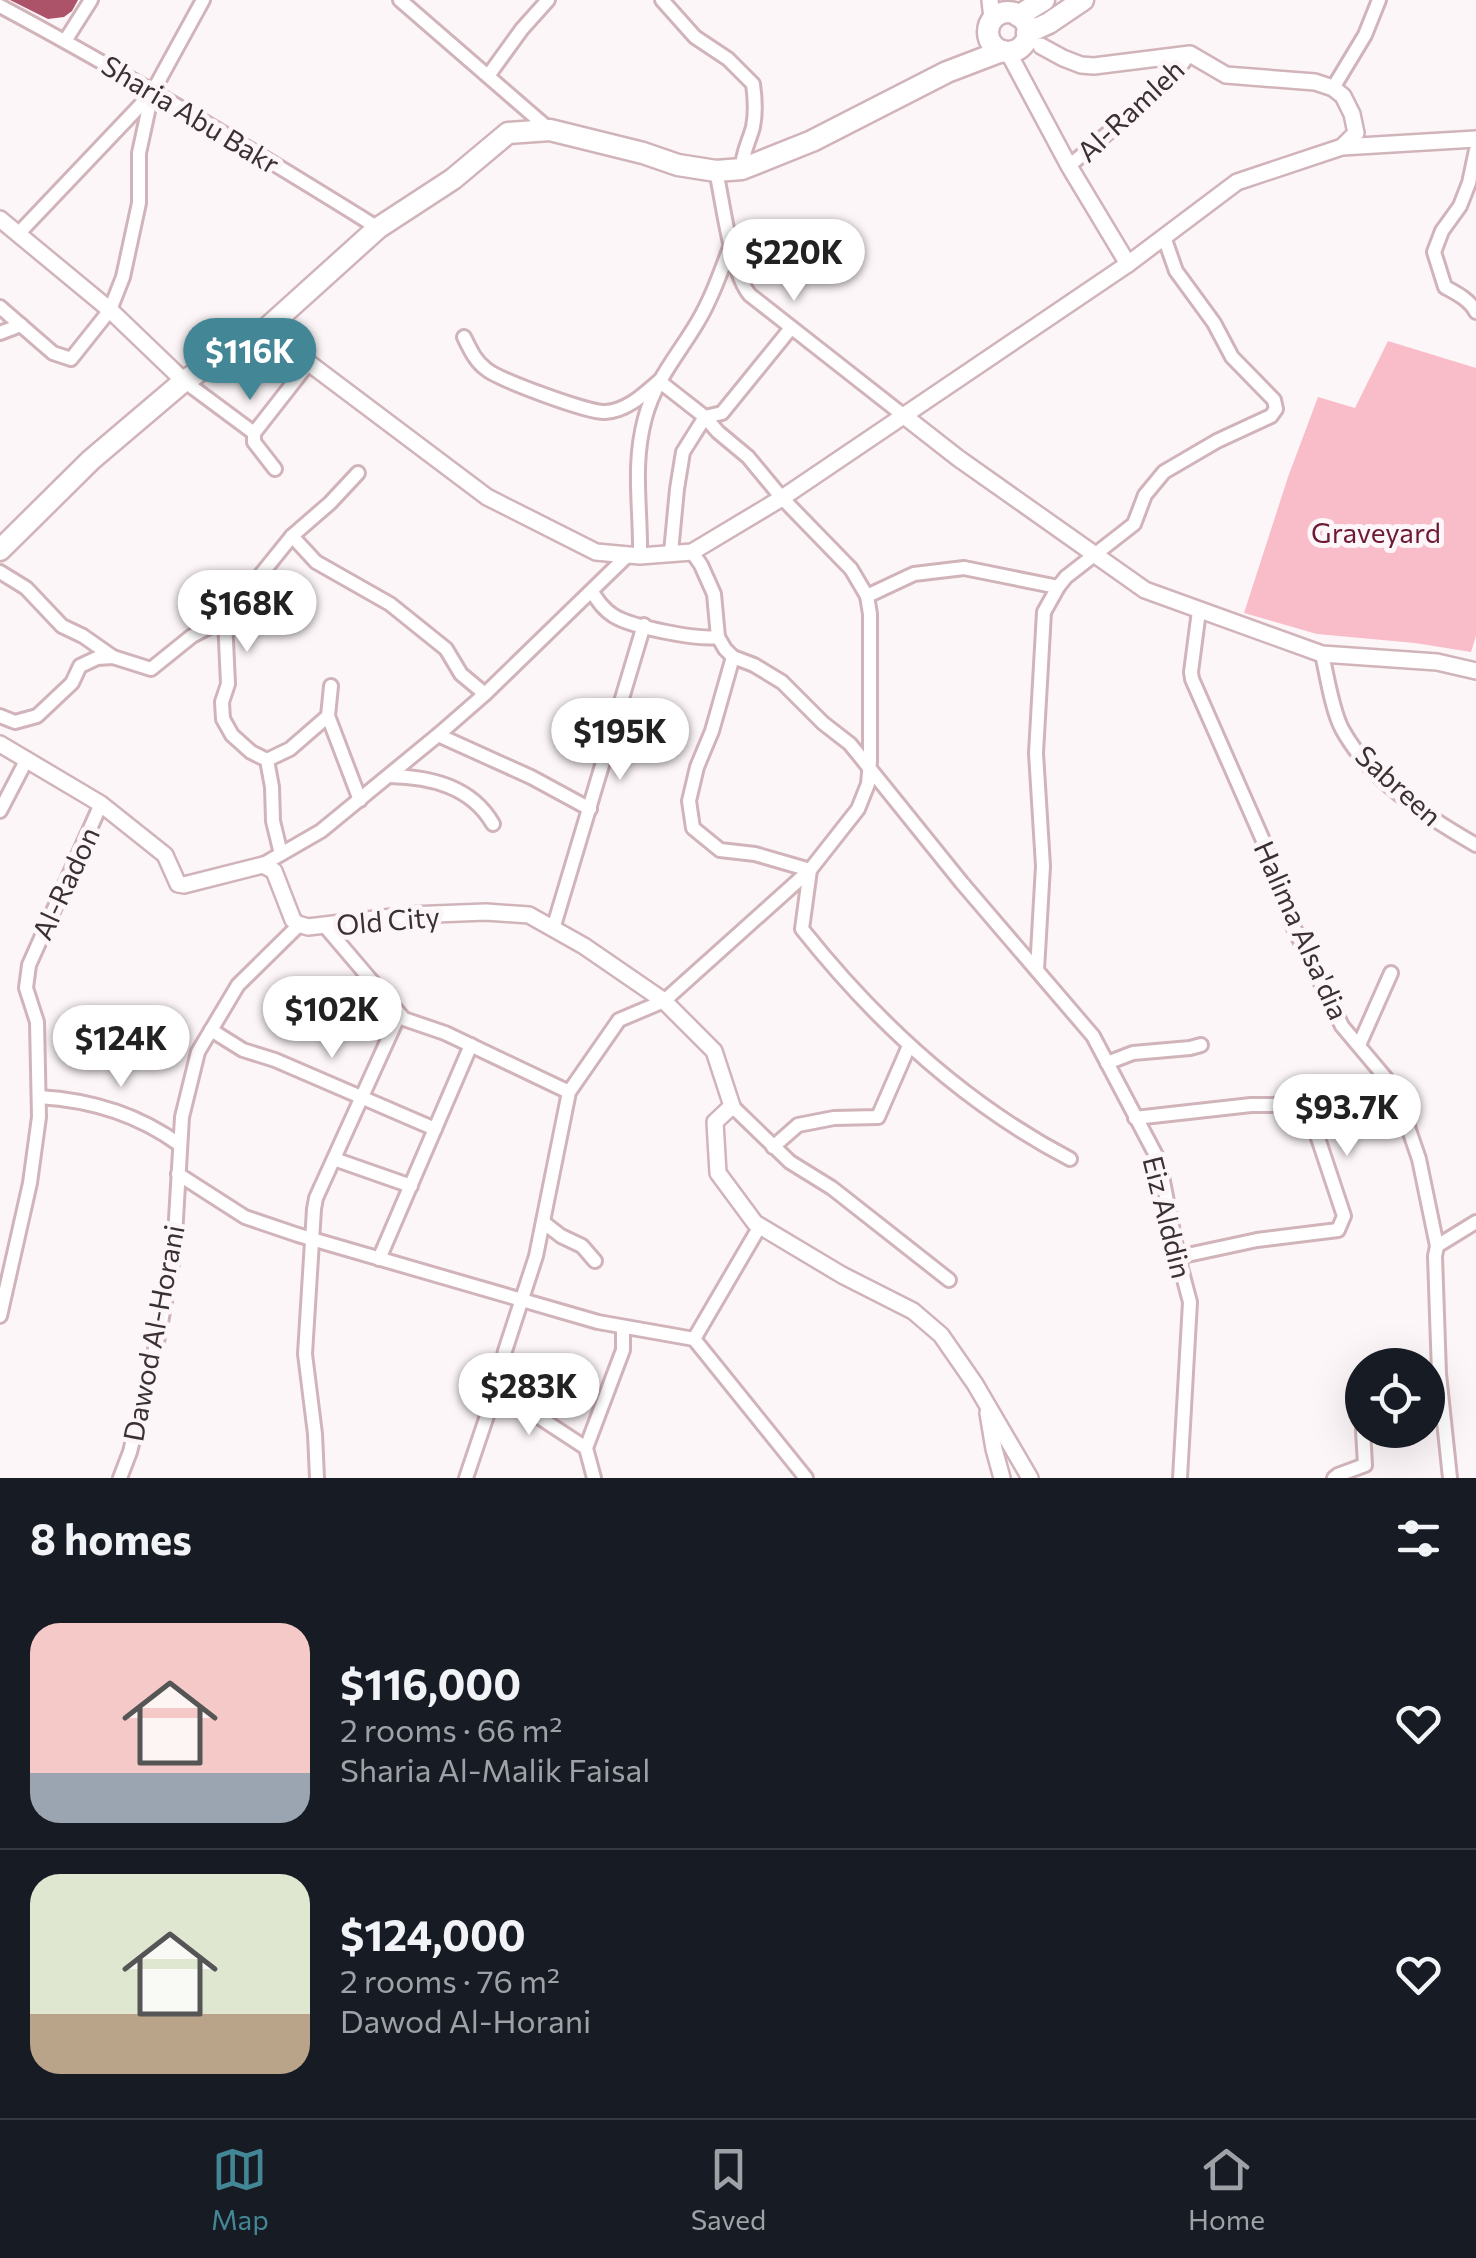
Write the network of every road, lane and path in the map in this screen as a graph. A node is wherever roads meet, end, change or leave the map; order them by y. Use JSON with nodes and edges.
{"nodes":[{"id":1,"x":91,"y":0,"type":"edge"},
{"id":2,"x":203,"y":0,"type":"edge"},
{"id":3,"x":400,"y":0,"type":"edge"},
{"id":4,"x":428,"y":0,"type":"edge"},
{"id":5,"x":548,"y":0,"type":"edge"},
{"id":6,"x":662,"y":0,"type":"edge"},
{"id":7,"x":1044,"y":0,"type":"edge"},
{"id":8,"x":1083,"y":0,"type":"edge"},
{"id":9,"x":1379,"y":0,"type":"edge"},
{"id":10,"x":0,"y":6,"type":"edge"},
{"id":11,"x":416,"y":14,"type":"junction"},
{"id":12,"x":990,"y":17,"type":"edge"},
{"id":13,"x":1023,"y":22,"type":"edge"},
{"id":14,"x":66,"y":41,"type":"junction"},
{"id":15,"x":1005,"y":51,"type":"junction"},
{"id":16,"x":1190,"y":54,"type":"junction"},
{"id":17,"x":947,"y":72,"type":"junction"},
{"id":18,"x":488,"y":76,"type":"junction"},
{"id":19,"x":1334,"y":88,"type":"junction"},
{"id":20,"x":152,"y":93,"type":"junction"},
{"id":21,"x":550,"y":130,"type":"junction"},
{"id":22,"x":1476,"y":139,"type":"edge"},
{"id":23,"x":1342,"y":147,"type":"junction"},
{"id":24,"x":1476,"y":150,"type":"edge"},
{"id":25,"x":1069,"y":166,"type":"junction"},
{"id":26,"x":742,"y":169,"type":"junction"},
{"id":27,"x":716,"y":172,"type":"junction"},
{"id":28,"x":0,"y":219,"type":"edge"},
{"id":29,"x":378,"y":228,"type":"junction"},
{"id":30,"x":18,"y":234,"type":"junction"},
{"id":31,"x":1164,"y":237,"type":"junction"},
{"id":32,"x":731,"y":245,"type":"junction"},
{"id":33,"x":1128,"y":264,"type":"junction"},
{"id":34,"x":0,"y":307,"type":"edge"},
{"id":35,"x":110,"y":310,"type":"junction"},
{"id":36,"x":1476,"y":312,"type":"edge"},
{"id":37,"x":21,"y":325,"type":"junction"},
{"id":38,"x":791,"y":328,"type":"junction"},
{"id":39,"x":265,"y":330,"type":"junction"},
{"id":40,"x":0,"y":332,"type":"edge"},
{"id":41,"x":464,"y":337,"type":"dead end"},
{"id":42,"x":308,"y":364,"type":"junction"},
{"id":43,"x":184,"y":381,"type":"junction"},
{"id":44,"x":659,"y":381,"type":"junction"},
{"id":45,"x":705,"y":416,"type":"junction"},
{"id":46,"x":903,"y":416,"type":"junction"},
{"id":47,"x":254,"y":433,"type":"junction"},
{"id":48,"x":275,"y":470,"type":"dead end"},
{"id":49,"x":358,"y":474,"type":"dead end"},
{"id":50,"x":782,"y":498,"type":"junction"},
{"id":51,"x":292,"y":536,"type":"junction"},
{"id":52,"x":0,"y":550,"type":"edge"},
{"id":53,"x":671,"y":552,"type":"junction"},
{"id":54,"x":692,"y":552,"type":"junction"},
{"id":55,"x":1096,"y":554,"type":"junction"},
{"id":56,"x":634,"y":556,"type":"junction"},
{"id":57,"x":0,"y":572,"type":"edge"},
{"id":58,"x":1058,"y":587,"type":"junction"},
{"id":59,"x":592,"y":592,"type":"junction"},
{"id":60,"x":867,"y":596,"type":"junction"},
{"id":61,"x":1199,"y":611,"type":"junction"},
{"id":62,"x":225,"y":618,"type":"junction"},
{"id":63,"x":644,"y":625,"type":"junction"},
{"id":64,"x":718,"y":637,"type":"junction"},
{"id":65,"x":1322,"y":654,"type":"junction"},
{"id":66,"x":112,"y":656,"type":"junction"},
{"id":67,"x":732,"y":656,"type":"junction"},
{"id":68,"x":1476,"y":671,"type":"edge"},
{"id":69,"x":331,"y":686,"type":"dead end"},
{"id":70,"x":485,"y":694,"type":"junction"},
{"id":71,"x":0,"y":716,"type":"edge"},
{"id":72,"x":328,"y":716,"type":"junction"},
{"id":73,"x":438,"y":735,"type":"junction"},
{"id":74,"x":0,"y":744,"type":"edge"},
{"id":75,"x":27,"y":759,"type":"junction"},
{"id":76,"x":267,"y":760,"type":"junction"},
{"id":77,"x":870,"y":771,"type":"junction"},
{"id":78,"x":390,"y":776,"type":"junction"},
{"id":79,"x":360,"y":800,"type":"junction"},
{"id":80,"x":101,"y":804,"type":"junction"},
{"id":81,"x":590,"y":809,"type":"junction"},
{"id":82,"x":0,"y":811,"type":"edge"},
{"id":83,"x":493,"y":824,"type":"dead end"},
{"id":84,"x":1476,"y":845,"type":"edge"},
{"id":85,"x":281,"y":854,"type":"junction"},
{"id":86,"x":262,"y":865,"type":"junction"},
{"id":87,"x":810,"y":870,"type":"junction"},
{"id":88,"x":299,"y":925,"type":"junction"},
{"id":89,"x":324,"y":925,"type":"junction"},
{"id":90,"x":553,"y":928,"type":"junction"},
{"id":91,"x":1037,"y":970,"type":"junction"},
{"id":92,"x":1390,"y":972,"type":"dead end"},
{"id":93,"x":664,"y":1001,"type":"junction"},
{"id":94,"x":399,"y":1015,"type":"junction"},
{"id":95,"x":210,"y":1030,"type":"junction"},
{"id":96,"x":1201,"y":1045,"type":"dead end"},
{"id":97,"x":1359,"y":1045,"type":"junction"},
{"id":98,"x":471,"y":1046,"type":"junction"},
{"id":99,"x":909,"y":1046,"type":"junction"},
{"id":100,"x":1108,"y":1062,"type":"junction"},
{"id":101,"x":569,"y":1092,"type":"junction"},
{"id":102,"x":39,"y":1097,"type":"junction"},
{"id":103,"x":362,"y":1097,"type":"junction"},
{"id":104,"x":732,"y":1106,"type":"junction"},
{"id":105,"x":1135,"y":1118,"type":"junction"},
{"id":106,"x":435,"y":1129,"type":"junction"},
{"id":107,"x":180,"y":1145,"type":"junction"},
{"id":108,"x":773,"y":1147,"type":"junction"},
{"id":109,"x":334,"y":1158,"type":"junction"},
{"id":110,"x":1070,"y":1159,"type":"dead end"},
{"id":111,"x":178,"y":1174,"type":"junction"},
{"id":112,"x":411,"y":1186,"type":"junction"},
{"id":113,"x":542,"y":1222,"type":"junction"},
{"id":114,"x":1476,"y":1222,"type":"edge"},
{"id":115,"x":760,"y":1226,"type":"junction"},
{"id":116,"x":312,"y":1240,"type":"junction"},
{"id":117,"x":1438,"y":1246,"type":"junction"},
{"id":118,"x":1178,"y":1257,"type":"junction"},
{"id":119,"x":380,"y":1259,"type":"junction"},
{"id":120,"x":595,"y":1260,"type":"dead end"},
{"id":121,"x":950,"y":1280,"type":"dead end"},
{"id":122,"x":522,"y":1300,"type":"junction"},
{"id":123,"x":0,"y":1316,"type":"edge"},
{"id":124,"x":622,"y":1326,"type":"junction"},
{"id":125,"x":694,"y":1339,"type":"junction"},
{"id":126,"x":496,"y":1389,"type":"junction"},
{"id":127,"x":987,"y":1404,"type":"junction"},
{"id":128,"x":586,"y":1448,"type":"junction"},
{"id":129,"x":1364,"y":1448,"type":"edge"},
{"id":130,"x":120,"y":1478,"type":"edge"},
{"id":131,"x":317,"y":1478,"type":"edge"},
{"id":132,"x":466,"y":1478,"type":"edge"},
{"id":133,"x":594,"y":1478,"type":"edge"},
{"id":134,"x":806,"y":1478,"type":"edge"},
{"id":135,"x":1002,"y":1478,"type":"edge"},
{"id":136,"x":1030,"y":1478,"type":"edge"},
{"id":137,"x":1180,"y":1478,"type":"edge"},
{"id":138,"x":1334,"y":1478,"type":"edge"},
{"id":139,"x":1450,"y":1478,"type":"edge"}],
"edges":[{"from":1,"to":14,"type":"street"},
{"from":2,"to":20,"type":"street"},
{"from":3,"to":11,"type":"street"},
{"from":4,"to":11,"type":"street"},
{"from":5,"to":18,"type":"street"},
{"from":6,"to":26,"type":"street"},
{"from":7,"to":13,"type":"main road"},
{"from":8,"to":13,"type":"main road"},
{"from":9,"to":19,"type":"street"},
{"from":10,"to":14,"type":"street","name":"Sharia Abu Bakr"},
{"from":11,"to":18,"type":"street"},
{"from":12,"to":13,"type":"main road"},
{"from":12,"to":15,"type":"main road"},
{"from":12,"to":17,"type":"main road"},
{"from":13,"to":15,"type":"main road"},
{"from":13,"to":16,"type":"street"},
{"from":14,"to":20,"type":"street","name":"Sharia Abu Bakr"},
{"from":15,"to":17,"type":"main road"},
{"from":15,"to":25,"type":"street"},
{"from":16,"to":19,"type":"street"},
{"from":16,"to":25,"type":"street","name":"Al-Ramleh"},
{"from":17,"to":26,"type":"main road"},
{"from":18,"to":21,"type":"street"},
{"from":19,"to":23,"type":"street"},
{"from":20,"to":29,"type":"street","name":"Sharia Abu Bakr"},
{"from":20,"to":30,"type":"street"},
{"from":20,"to":35,"type":"street"},
{"from":21,"to":27,"type":"main road"},
{"from":21,"to":29,"type":"main road"},
{"from":22,"to":23,"type":"street"},
{"from":23,"to":31,"type":"street"},
{"from":24,"to":36,"type":"street"},
{"from":25,"to":33,"type":"street"},
{"from":26,"to":27,"type":"main road"},
{"from":27,"to":32,"type":"street"},
{"from":28,"to":30,"type":"street"},
{"from":29,"to":39,"type":"main road"},
{"from":30,"to":35,"type":"street"},
{"from":31,"to":33,"type":"street"},
{"from":31,"to":55,"type":"street"},
{"from":32,"to":38,"type":"street"},
{"from":32,"to":44,"type":"street"},
{"from":33,"to":46,"type":"street"},
{"from":34,"to":37,"type":"street"},
{"from":35,"to":37,"type":"street"},
{"from":35,"to":43,"type":"street"},
{"from":37,"to":40,"type":"street"},
{"from":38,"to":45,"type":"street"},
{"from":38,"to":46,"type":"street"},
{"from":39,"to":42,"type":"street"},
{"from":39,"to":43,"type":"main road"},
{"from":41,"to":44,"type":"street"},
{"from":42,"to":47,"type":"street"},
{"from":42,"to":56,"type":"street"},
{"from":43,"to":47,"type":"street"},
{"from":43,"to":52,"type":"main road"},
{"from":44,"to":45,"type":"street"},
{"from":44,"to":56,"type":"street"},
{"from":45,"to":50,"type":"street"},
{"from":45,"to":53,"type":"street"},
{"from":46,"to":50,"type":"street"},
{"from":46,"to":55,"type":"street"},
{"from":47,"to":48,"type":"street"},
{"from":49,"to":51,"type":"street"},
{"from":50,"to":54,"type":"street"},
{"from":50,"to":60,"type":"street"},
{"from":51,"to":62,"type":"street"},
{"from":51,"to":70,"type":"street"},
{"from":53,"to":54,"type":"street"},
{"from":53,"to":56,"type":"street"},
{"from":54,"to":64,"type":"street"},
{"from":55,"to":58,"type":"street"},
{"from":55,"to":61,"type":"street"},
{"from":56,"to":59,"type":"street"},
{"from":57,"to":66,"type":"street"},
{"from":58,"to":60,"type":"street"},
{"from":58,"to":91,"type":"street"},
{"from":59,"to":63,"type":"street"},
{"from":59,"to":70,"type":"street"},
{"from":60,"to":77,"type":"street"},
{"from":61,"to":65,"type":"street"},
{"from":61,"to":97,"type":"street","name":"Halima Alsa'dia"},
{"from":62,"to":66,"type":"street"},
{"from":62,"to":76,"type":"street"},
{"from":63,"to":64,"type":"street"},
{"from":63,"to":81,"type":"street"},
{"from":64,"to":67,"type":"street"},
{"from":65,"to":68,"type":"street"},
{"from":65,"to":84,"type":"street","name":"Sabreen"},
{"from":66,"to":71,"type":"street"},
{"from":67,"to":77,"type":"street","name":"Eiz Alddin"},
{"from":67,"to":87,"type":"street"},
{"from":69,"to":72,"type":"street"},
{"from":70,"to":73,"type":"street"},
{"from":72,"to":76,"type":"street"},
{"from":72,"to":79,"type":"street"},
{"from":73,"to":78,"type":"street"},
{"from":73,"to":81,"type":"street"},
{"from":74,"to":75,"type":"street"},
{"from":75,"to":80,"type":"street"},
{"from":75,"to":82,"type":"street"},
{"from":76,"to":85,"type":"street"},
{"from":77,"to":87,"type":"street"},
{"from":77,"to":91,"type":"street","name":"Eiz Alddin"},
{"from":78,"to":79,"type":"street"},
{"from":78,"to":83,"type":"street"},
{"from":79,"to":85,"type":"street"},
{"from":80,"to":86,"type":"street"},
{"from":80,"to":102,"type":"street","name":"Al-Radon"},
{"from":81,"to":90,"type":"street"},
{"from":85,"to":86,"type":"street"},
{"from":86,"to":88,"type":"street","name":"Old City"},
{"from":87,"to":93,"type":"street"},
{"from":87,"to":99,"type":"street"},
{"from":88,"to":89,"type":"street","name":"Old City"},
{"from":88,"to":95,"type":"street","name":"Dawod Al-Horani"},
{"from":89,"to":90,"type":"street","name":"Old City"},
{"from":89,"to":94,"type":"street"},
{"from":90,"to":93,"type":"street","name":"Old City"},
{"from":91,"to":100,"type":"street","name":"Eiz Alddin"},
{"from":92,"to":97,"type":"street"},
{"from":93,"to":101,"type":"street"},
{"from":93,"to":104,"type":"street","name":"Old City"},
{"from":94,"to":98,"type":"street"},
{"from":94,"to":103,"type":"street"},
{"from":95,"to":103,"type":"street"},
{"from":95,"to":107,"type":"street","name":"Dawod Al-Horani"},
{"from":96,"to":100,"type":"street"},
{"from":97,"to":117,"type":"street","name":"Halima Alsa'dia"},
{"from":98,"to":101,"type":"street"},
{"from":98,"to":106,"type":"street"},
{"from":99,"to":108,"type":"street"},
{"from":99,"to":110,"type":"street"},
{"from":100,"to":105,"type":"street","name":"Eiz Alddin"},
{"from":101,"to":113,"type":"street"},
{"from":102,"to":107,"type":"street"},
{"from":102,"to":123,"type":"street","name":"Al-Radon"},
{"from":103,"to":106,"type":"street"},
{"from":103,"to":109,"type":"street"},
{"from":104,"to":108,"type":"street"},
{"from":104,"to":115,"type":"street"},
{"from":105,"to":118,"type":"street","name":"Eiz Alddin"},
{"from":105,"to":118,"type":"street"},
{"from":106,"to":112,"type":"street"},
{"from":107,"to":111,"type":"street","name":"Dawod Al-Horani"},
{"from":108,"to":121,"type":"street"},
{"from":109,"to":112,"type":"street"},
{"from":109,"to":116,"type":"street"},
{"from":111,"to":116,"type":"street"},
{"from":111,"to":130,"type":"street","name":"Dawod Al-Horani"},
{"from":112,"to":119,"type":"street"},
{"from":113,"to":120,"type":"street"},
{"from":113,"to":122,"type":"street"},
{"from":114,"to":117,"type":"street"},
{"from":115,"to":125,"type":"street"},
{"from":115,"to":127,"type":"street"},
{"from":116,"to":119,"type":"street"},
{"from":116,"to":131,"type":"street"},
{"from":117,"to":139,"type":"street","name":"Halima Alsa'dia"},
{"from":118,"to":137,"type":"street","name":"Eiz Alddin"},
{"from":119,"to":122,"type":"street"},
{"from":122,"to":124,"type":"street"},
{"from":122,"to":126,"type":"street"},
{"from":124,"to":125,"type":"street"},
{"from":124,"to":128,"type":"street"},
{"from":125,"to":134,"type":"street"},
{"from":126,"to":128,"type":"street"},
{"from":126,"to":132,"type":"street"},
{"from":127,"to":135,"type":"street"},
{"from":127,"to":136,"type":"street"},
{"from":128,"to":133,"type":"street"},
{"from":129,"to":138,"type":"street"}]}
